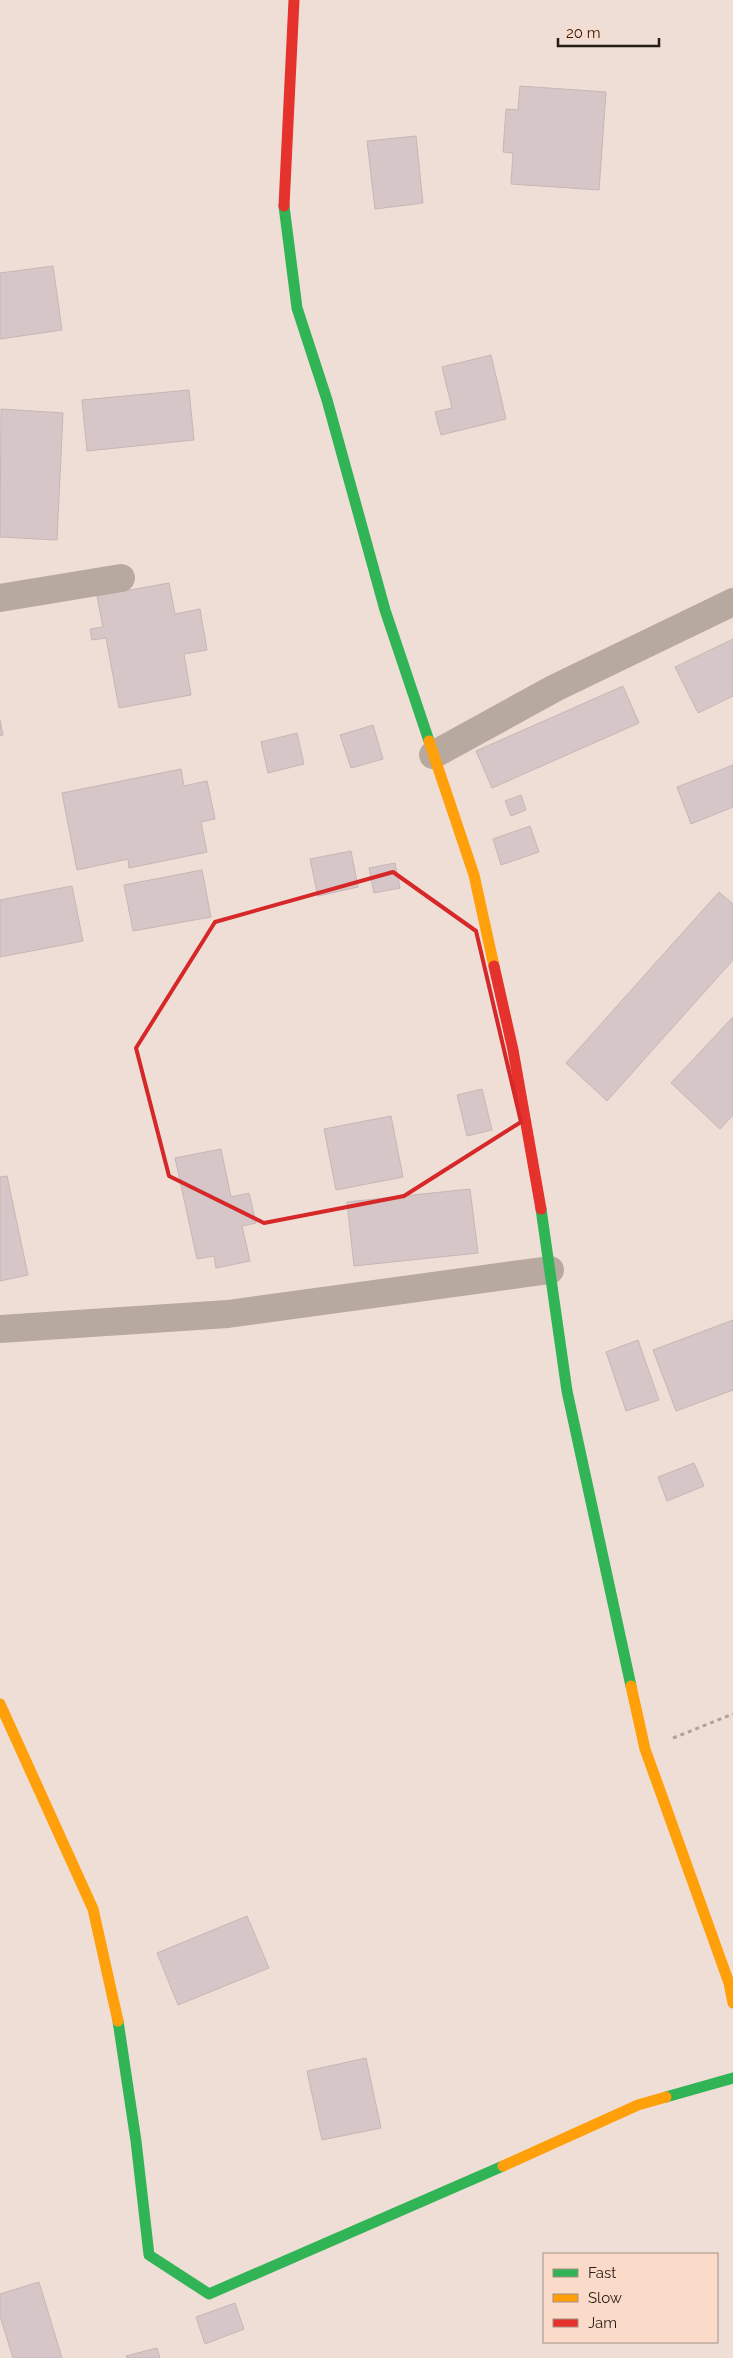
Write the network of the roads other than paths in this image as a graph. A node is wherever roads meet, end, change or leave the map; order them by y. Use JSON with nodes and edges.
{"nodes":[{"id":1,"x":294,"y":0,"type":"edge"},
{"id":2,"x":121,"y":578,"type":"dead end"},
{"id":3,"x":0,"y":598,"type":"edge"},
{"id":4,"x":733,"y":602,"type":"edge"},
{"id":5,"x":433,"y":755,"type":"junction"},
{"id":6,"x":550,"y":1270,"type":"junction"},
{"id":7,"x":0,"y":1329,"type":"edge"},
{"id":8,"x":0,"y":1704,"type":"edge"},
{"id":9,"x":733,"y":2003,"type":"edge"},
{"id":10,"x":733,"y":2078,"type":"edge"}],
"edges":[{"from":1,"to":5,"type":"street"},
{"from":2,"to":3,"type":"street"},
{"from":4,"to":5,"type":"street"},
{"from":5,"to":6,"type":"street"},
{"from":6,"to":7,"type":"street"},
{"from":6,"to":9,"type":"street"},
{"from":8,"to":10,"type":"street"}]}
